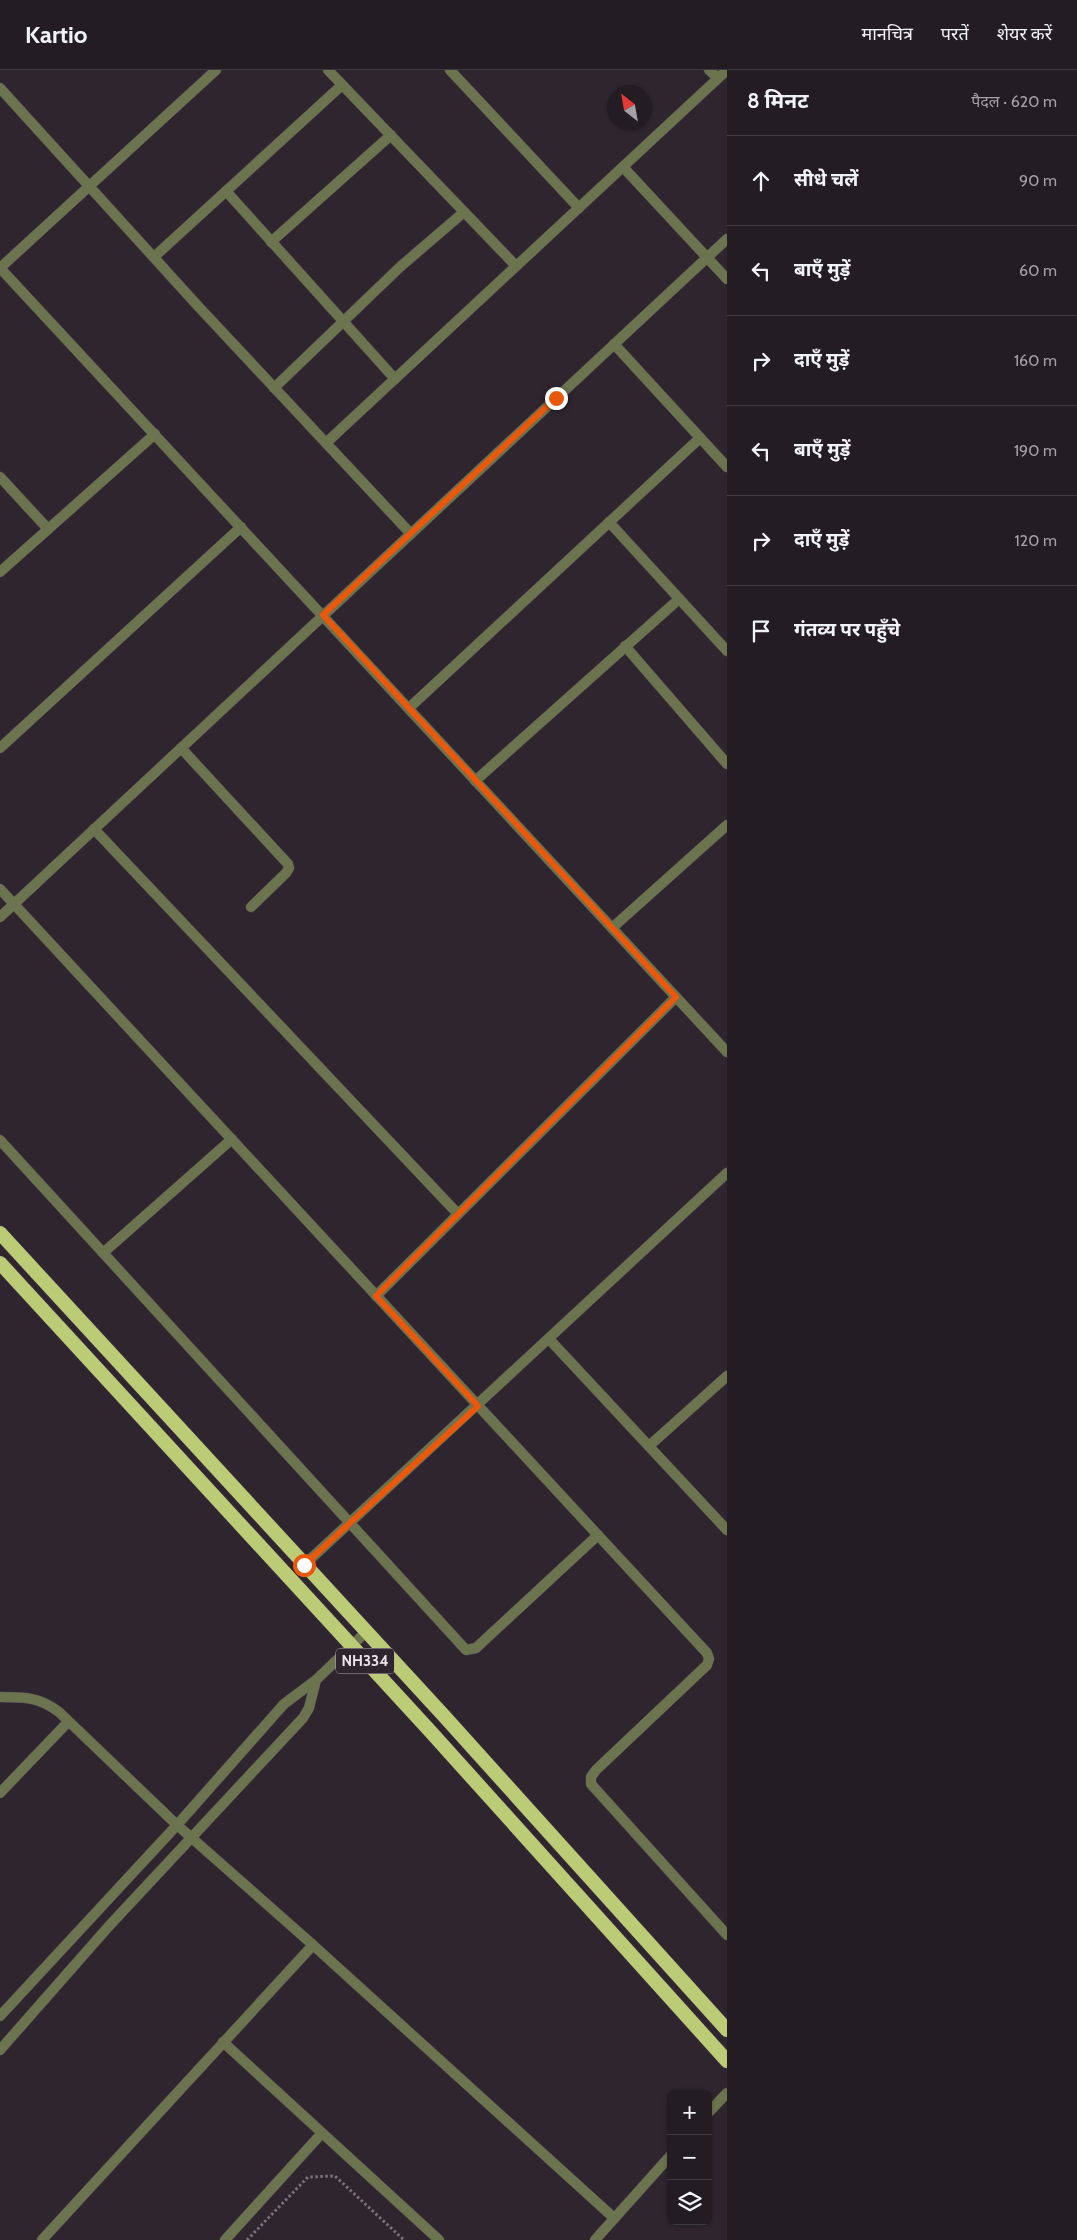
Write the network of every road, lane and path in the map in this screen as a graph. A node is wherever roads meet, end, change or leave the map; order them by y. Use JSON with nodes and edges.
{"nodes":[{"id":1,"x":216,"y":70,"type":"edge"},
{"id":2,"x":450,"y":70,"type":"edge"},
{"id":3,"x":710,"y":70,"type":"edge"},
{"id":4,"x":727,"y":70,"type":"edge"},
{"id":5,"x":330,"y":71,"type":"edge"},
{"id":6,"x":718,"y":78,"type":"junction"},
{"id":7,"x":342,"y":85,"type":"junction"},
{"id":8,"x":0,"y":88,"type":"edge"},
{"id":9,"x":391,"y":136,"type":"junction"},
{"id":10,"x":622,"y":167,"type":"junction"},
{"id":11,"x":90,"y":187,"type":"junction"},
{"id":12,"x":226,"y":191,"type":"junction"},
{"id":13,"x":579,"y":208,"type":"junction"},
{"id":14,"x":464,"y":212,"type":"junction"},
{"id":15,"x":727,"y":239,"type":"edge"},
{"id":16,"x":271,"y":242,"type":"junction"},
{"id":17,"x":154,"y":257,"type":"junction"},
{"id":18,"x":707,"y":257,"type":"junction"},
{"id":19,"x":516,"y":266,"type":"junction"},
{"id":20,"x":0,"y":268,"type":"edge"},
{"id":21,"x":727,"y":278,"type":"edge"},
{"id":22,"x":342,"y":322,"type":"junction"},
{"id":23,"x":614,"y":344,"type":"junction"},
{"id":24,"x":395,"y":379,"type":"junction"},
{"id":25,"x":274,"y":388,"type":"junction"},
{"id":26,"x":155,"y":434,"type":"junction"},
{"id":27,"x":700,"y":438,"type":"junction"},
{"id":28,"x":326,"y":443,"type":"junction"},
{"id":29,"x":727,"y":467,"type":"edge"},
{"id":30,"x":0,"y":477,"type":"edge"},
{"id":31,"x":609,"y":522,"type":"junction"},
{"id":32,"x":241,"y":527,"type":"junction"},
{"id":33,"x":48,"y":529,"type":"junction"},
{"id":34,"x":410,"y":534,"type":"junction"},
{"id":35,"x":0,"y":572,"type":"edge"},
{"id":36,"x":679,"y":599,"type":"junction"},
{"id":37,"x":323,"y":615,"type":"junction"},
{"id":38,"x":625,"y":646,"type":"junction"},
{"id":39,"x":727,"y":651,"type":"edge"},
{"id":40,"x":409,"y":708,"type":"junction"},
{"id":41,"x":0,"y":748,"type":"edge"},
{"id":42,"x":181,"y":748,"type":"junction"},
{"id":43,"x":727,"y":764,"type":"edge"},
{"id":44,"x":476,"y":780,"type":"junction"},
{"id":45,"x":727,"y":825,"type":"edge"},
{"id":46,"x":94,"y":829,"type":"junction"},
{"id":47,"x":0,"y":889,"type":"edge"},
{"id":48,"x":14,"y":904,"type":"junction"},
{"id":49,"x":251,"y":907,"type":"dead end"},
{"id":50,"x":0,"y":917,"type":"edge"},
{"id":51,"x":612,"y":928,"type":"junction"},
{"id":52,"x":676,"y":997,"type":"junction"},
{"id":53,"x":727,"y":1052,"type":"edge"},
{"id":54,"x":232,"y":1139,"type":"junction"},
{"id":55,"x":0,"y":1140,"type":"edge"},
{"id":56,"x":727,"y":1173,"type":"edge"},
{"id":57,"x":458,"y":1214,"type":"junction"},
{"id":58,"x":0,"y":1233,"type":"edge"},
{"id":59,"x":103,"y":1254,"type":"junction"},
{"id":60,"x":0,"y":1263,"type":"edge"},
{"id":61,"x":376,"y":1296,"type":"junction"},
{"id":62,"x":549,"y":1339,"type":"junction"},
{"id":63,"x":727,"y":1376,"type":"edge"},
{"id":64,"x":478,"y":1406,"type":"junction"},
{"id":65,"x":649,"y":1446,"type":"junction"},
{"id":66,"x":349,"y":1524,"type":"junction"},
{"id":67,"x":727,"y":1530,"type":"edge"},
{"id":68,"x":598,"y":1535,"type":"junction"},
{"id":69,"x":304,"y":1565,"type":"junction"},
{"id":70,"x":366,"y":1632,"type":"junction"},
{"id":71,"x":351,"y":1646,"type":"junction"},
{"id":72,"x":316,"y":1680,"type":"junction"},
{"id":73,"x":0,"y":1696,"type":"edge"},
{"id":74,"x":68,"y":1722,"type":"junction"},
{"id":75,"x":0,"y":1793,"type":"edge"},
{"id":76,"x":177,"y":1825,"type":"junction"},
{"id":77,"x":192,"y":1838,"type":"junction"},
{"id":78,"x":727,"y":1935,"type":"edge"},
{"id":79,"x":313,"y":1945,"type":"junction"},
{"id":80,"x":0,"y":2016,"type":"edge"},
{"id":81,"x":727,"y":2030,"type":"edge"},
{"id":82,"x":223,"y":2042,"type":"junction"},
{"id":83,"x":0,"y":2050,"type":"edge"},
{"id":84,"x":727,"y":2061,"type":"edge"},
{"id":85,"x":727,"y":2093,"type":"edge"},
{"id":86,"x":712,"y":2109,"type":"edge"},
{"id":87,"x":322,"y":2134,"type":"junction"},
{"id":88,"x":667,"y":2159,"type":"edge"},
{"id":89,"x":614,"y":2218,"type":"junction"},
{"id":90,"x":42,"y":2240,"type":"edge"},
{"id":91,"x":225,"y":2240,"type":"edge"},
{"id":92,"x":248,"y":2240,"type":"edge"},
{"id":93,"x":404,"y":2240,"type":"edge"},
{"id":94,"x":439,"y":2240,"type":"edge"},
{"id":95,"x":595,"y":2240,"type":"edge"}],
"edges":[{"from":1,"to":11,"type":"street"},
{"from":2,"to":13,"type":"street"},
{"from":3,"to":6,"type":"street"},
{"from":4,"to":6,"type":"street"},
{"from":5,"to":7,"type":"street"},
{"from":6,"to":10,"type":"street"},
{"from":7,"to":9,"type":"street"},
{"from":7,"to":12,"type":"street"},
{"from":8,"to":11,"type":"street"},
{"from":9,"to":14,"type":"street"},
{"from":9,"to":16,"type":"street"},
{"from":10,"to":13,"type":"street"},
{"from":10,"to":18,"type":"street"},
{"from":11,"to":17,"type":"street"},
{"from":11,"to":20,"type":"street"},
{"from":12,"to":16,"type":"street"},
{"from":12,"to":17,"type":"street"},
{"from":13,"to":19,"type":"street"},
{"from":14,"to":19,"type":"street"},
{"from":14,"to":22,"type":"street"},
{"from":15,"to":18,"type":"street"},
{"from":16,"to":22,"type":"street"},
{"from":17,"to":25,"type":"street"},
{"from":18,"to":21,"type":"street"},
{"from":18,"to":23,"type":"street"},
{"from":19,"to":24,"type":"street"},
{"from":20,"to":26,"type":"street"},
{"from":22,"to":24,"type":"street"},
{"from":22,"to":25,"type":"street"},
{"from":23,"to":27,"type":"street"},
{"from":23,"to":34,"type":"street"},
{"from":24,"to":28,"type":"street"},
{"from":25,"to":28,"type":"street"},
{"from":26,"to":32,"type":"street"},
{"from":26,"to":33,"type":"street"},
{"from":27,"to":29,"type":"street"},
{"from":27,"to":31,"type":"street"},
{"from":28,"to":34,"type":"street"},
{"from":30,"to":33,"type":"street"},
{"from":31,"to":36,"type":"street"},
{"from":31,"to":40,"type":"street"},
{"from":32,"to":37,"type":"street"},
{"from":32,"to":41,"type":"street"},
{"from":33,"to":35,"type":"street"},
{"from":34,"to":37,"type":"street"},
{"from":36,"to":38,"type":"street"},
{"from":36,"to":39,"type":"street"},
{"from":37,"to":40,"type":"street"},
{"from":37,"to":42,"type":"street"},
{"from":38,"to":43,"type":"street"},
{"from":38,"to":44,"type":"street"},
{"from":40,"to":44,"type":"street"},
{"from":42,"to":46,"type":"street"},
{"from":42,"to":49,"type":"street"},
{"from":44,"to":51,"type":"street"},
{"from":45,"to":51,"type":"street"},
{"from":46,"to":48,"type":"street"},
{"from":46,"to":57,"type":"street"},
{"from":47,"to":48,"type":"street"},
{"from":48,"to":50,"type":"street"},
{"from":48,"to":54,"type":"street"},
{"from":51,"to":52,"type":"street"},
{"from":52,"to":53,"type":"street"},
{"from":52,"to":57,"type":"street"},
{"from":54,"to":59,"type":"street"},
{"from":54,"to":61,"type":"street"},
{"from":55,"to":59,"type":"street"},
{"from":56,"to":62,"type":"street"},
{"from":57,"to":61,"type":"street"},
{"from":58,"to":69,"type":"highway","number":"NH334"},
{"from":59,"to":66,"type":"street"},
{"from":60,"to":71,"type":"highway","number":"NH334"},
{"from":61,"to":64,"type":"street"},
{"from":62,"to":64,"type":"street"},
{"from":62,"to":65,"type":"street"},
{"from":63,"to":65,"type":"street"},
{"from":64,"to":66,"type":"street"},
{"from":64,"to":68,"type":"street"},
{"from":65,"to":67,"type":"street"},
{"from":66,"to":68,"type":"street"},
{"from":66,"to":69,"type":"street"},
{"from":68,"to":78,"type":"street"},
{"from":69,"to":70,"type":"highway","number":"NH334"},
{"from":70,"to":71,"type":"street"},
{"from":70,"to":81,"type":"highway","number":"NH334"},
{"from":71,"to":72,"type":"street"},
{"from":71,"to":84,"type":"highway","number":"NH334"},
{"from":72,"to":76,"type":"street"},
{"from":72,"to":77,"type":"street"},
{"from":73,"to":74,"type":"street"},
{"from":74,"to":75,"type":"street"},
{"from":74,"to":76,"type":"street"},
{"from":76,"to":77,"type":"street"},
{"from":76,"to":80,"type":"street"},
{"from":77,"to":79,"type":"street"},
{"from":77,"to":83,"type":"street"},
{"from":79,"to":82,"type":"street"},
{"from":79,"to":89,"type":"street"},
{"from":82,"to":87,"type":"street"},
{"from":82,"to":90,"type":"street"},
{"from":85,"to":86,"type":"street"},
{"from":87,"to":91,"type":"street"},
{"from":87,"to":94,"type":"street"},
{"from":88,"to":89,"type":"street"},
{"from":89,"to":95,"type":"street"},
{"from":92,"to":93,"type":"path"}]}
